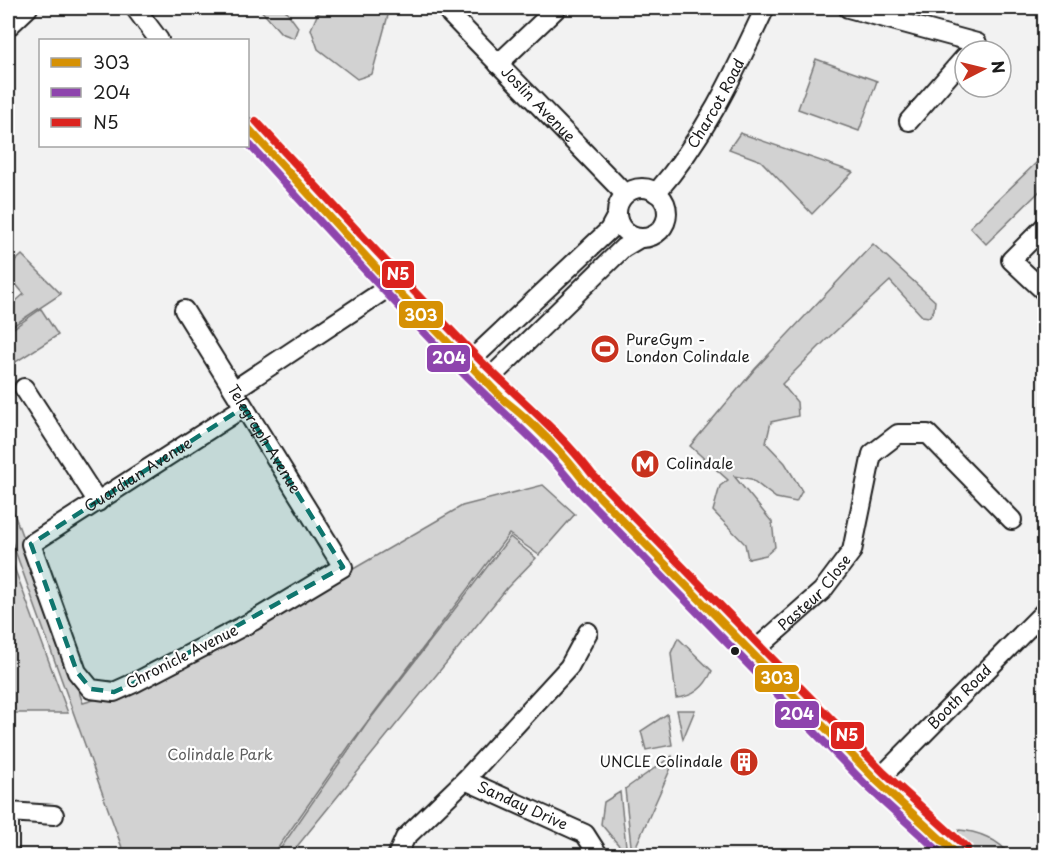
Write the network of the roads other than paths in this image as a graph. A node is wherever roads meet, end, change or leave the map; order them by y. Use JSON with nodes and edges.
{"nodes":[{"id":1,"x":28,"y":8,"type":"edge"},
{"id":2,"x":135,"y":8,"type":"edge"},
{"id":3,"x":557,"y":8,"type":"edge"},
{"id":4,"x":765,"y":8,"type":"edge"},
{"id":5,"x":848,"y":8,"type":"edge"},
{"id":6,"x":450,"y":14,"type":"dead end"},
{"id":7,"x":8,"y":27,"type":"edge"},
{"id":8,"x":158,"y":39,"type":"edge"},
{"id":9,"x":962,"y":39,"type":"edge"},
{"id":10,"x":498,"y":64,"type":"junction"},
{"id":11,"x":953,"y":71,"type":"edge"},
{"id":12,"x":909,"y":121,"type":"dead end"},
{"id":13,"x":249,"y":129,"type":"edge"},
{"id":14,"x":656,"y":192,"type":"junction"},
{"id":15,"x":625,"y":194,"type":"junction"},
{"id":16,"x":616,"y":217,"type":"junction"},
{"id":17,"x":1044,"y":227,"type":"edge"},
{"id":18,"x":638,"y":239,"type":"junction"},
{"id":19,"x":392,"y":285,"type":"junction"},
{"id":20,"x":1044,"y":291,"type":"edge"},
{"id":21,"x":184,"y":310,"type":"dead end"},
{"id":22,"x":468,"y":363,"type":"junction"},
{"id":23,"x":486,"y":382,"type":"junction"},
{"id":24,"x":24,"y":388,"type":"dead end"},
{"id":25,"x":234,"y":390,"type":"junction"},
{"id":26,"x":244,"y":407,"type":"junction"},
{"id":27,"x":98,"y":502,"type":"junction"},
{"id":28,"x":1011,"y":520,"type":"dead end"},
{"id":29,"x":31,"y":544,"type":"joint"},
{"id":30,"x":343,"y":567,"type":"joint"},
{"id":31,"x":1044,"y":612,"type":"edge"},
{"id":32,"x":588,"y":632,"type":"dead end"},
{"id":33,"x":753,"y":654,"type":"junction"},
{"id":34,"x":465,"y":780,"type":"junction"},
{"id":35,"x":877,"y":781,"type":"junction"},
{"id":36,"x":54,"y":815,"type":"dead end"},
{"id":37,"x":941,"y":837,"type":"junction"},
{"id":38,"x":9,"y":855,"type":"edge"},
{"id":39,"x":397,"y":855,"type":"edge"},
{"id":40,"x":599,"y":855,"type":"edge"},
{"id":41,"x":949,"y":855,"type":"edge"},
{"id":42,"x":960,"y":855,"type":"edge"}],
"edges":[{"from":1,"to":7,"type":"street"},
{"from":2,"to":8,"type":"street"},
{"from":3,"to":10,"type":"street"},
{"from":4,"to":14,"type":"street","name":"Charcot Road"},
{"from":5,"to":9,"type":"street"},
{"from":6,"to":10,"type":"street","name":"Joslin Avenue"},
{"from":10,"to":15,"type":"street","name":"Joslin Avenue"},
{"from":11,"to":12,"type":"street"},
{"from":13,"to":19,"type":"street"},
{"from":14,"to":15,"type":"street"},
{"from":14,"to":18,"type":"street"},
{"from":15,"to":16,"type":"street"},
{"from":16,"to":18,"type":"street"},
{"from":16,"to":22,"type":"street"},
{"from":17,"to":20,"type":"street"},
{"from":18,"to":23,"type":"street"},
{"from":19,"to":22,"type":"street"},
{"from":19,"to":25,"type":"street"},
{"from":21,"to":25,"type":"street","name":"Telegraph Avenue"},
{"from":22,"to":23,"type":"street"},
{"from":23,"to":33,"type":"street"},
{"from":24,"to":27,"type":"street"},
{"from":25,"to":26,"type":"street","name":"Telegraph Avenue"},
{"from":26,"to":27,"type":"street","name":"Guardian Avenue"},
{"from":26,"to":30,"type":"street","name":"Telegraph Avenue"},
{"from":27,"to":29,"type":"street","name":"Guardian Avenue"},
{"from":28,"to":33,"type":"street","name":"Pasteur Close"},
{"from":29,"to":30,"type":"street","name":"Chronicle Avenue"},
{"from":31,"to":35,"type":"street","name":"Booth Road"},
{"from":32,"to":34,"type":"street"},
{"from":33,"to":35,"type":"street"},
{"from":34,"to":39,"type":"street","name":"Sanday Drive"},
{"from":34,"to":40,"type":"street","name":"Sanday Drive"},
{"from":35,"to":37,"type":"street"},
{"from":36,"to":38,"type":"street"},
{"from":37,"to":41,"type":"street"},
{"from":37,"to":42,"type":"street"}]}
